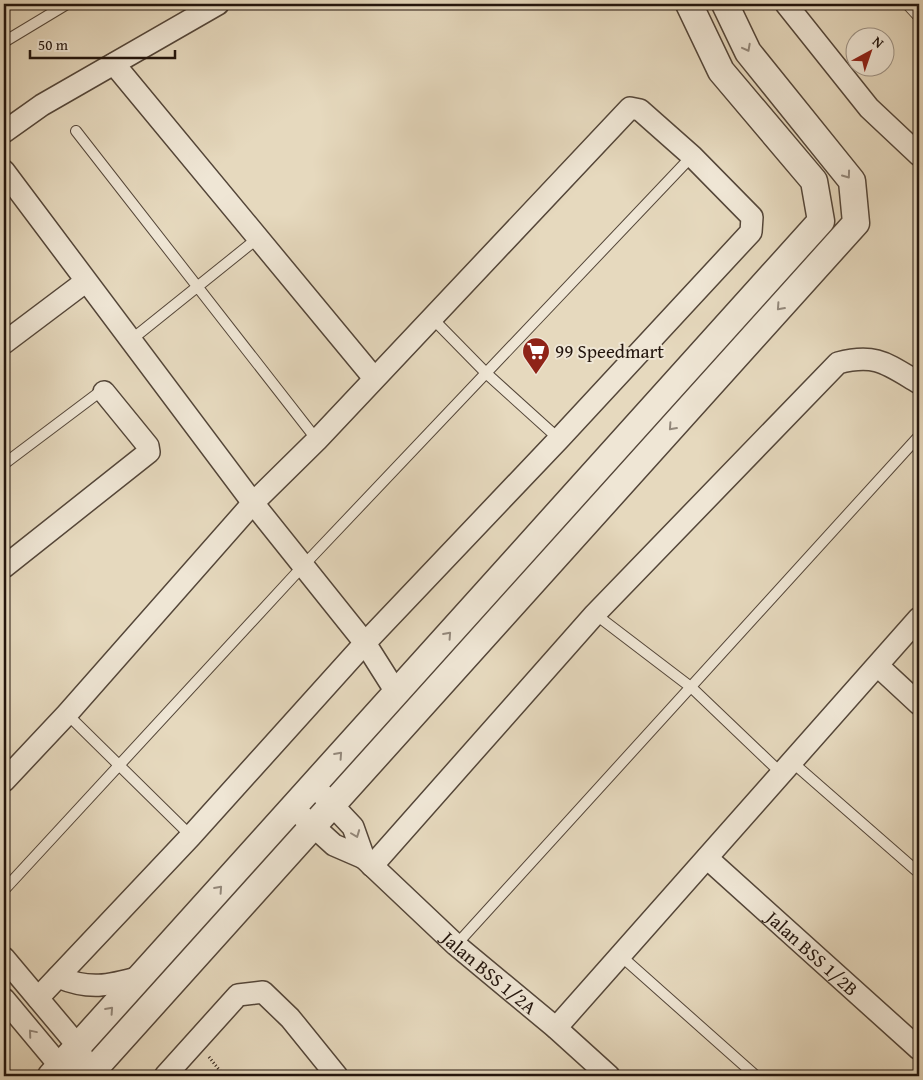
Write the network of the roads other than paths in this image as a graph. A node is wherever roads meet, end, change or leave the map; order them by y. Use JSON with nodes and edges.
{"nodes":[{"id":1,"x":67,"y":4,"type":"edge"},
{"id":2,"x":689,"y":4,"type":"edge"},
{"id":3,"x":725,"y":4,"type":"edge"},
{"id":4,"x":786,"y":4,"type":"edge"},
{"id":5,"x":906,"y":4,"type":"edge"},
{"id":6,"x":211,"y":5,"type":"edge"},
{"id":7,"x":919,"y":17,"type":"edge"},
{"id":8,"x":4,"y":42,"type":"edge"},
{"id":9,"x":114,"y":64,"type":"junction"},
{"id":10,"x":76,"y":131,"type":"dead end"},
{"id":11,"x":4,"y":132,"type":"edge"},
{"id":12,"x":919,"y":155,"type":"edge"},
{"id":13,"x":692,"y":156,"type":"junction"},
{"id":14,"x":4,"y":171,"type":"edge"},
{"id":15,"x":258,"y":238,"type":"junction"},
{"id":16,"x":85,"y":282,"type":"junction"},
{"id":17,"x":198,"y":288,"type":"junction"},
{"id":18,"x":432,"y":318,"type":"junction"},
{"id":19,"x":130,"y":340,"type":"junction"},
{"id":20,"x":4,"y":342,"type":"edge"},
{"id":21,"x":486,"y":373,"type":"junction"},
{"id":22,"x":374,"y":378,"type":"junction"},
{"id":23,"x":919,"y":383,"type":"edge"},
{"id":24,"x":104,"y":392,"type":"joint"},
{"id":25,"x":919,"y":436,"type":"edge"},
{"id":26,"x":559,"y":439,"type":"junction"},
{"id":27,"x":316,"y":440,"type":"junction"},
{"id":28,"x":4,"y":464,"type":"edge"},
{"id":29,"x":253,"y":503,"type":"junction"},
{"id":30,"x":4,"y":567,"type":"edge"},
{"id":31,"x":302,"y":567,"type":"junction"},
{"id":32,"x":595,"y":614,"type":"junction"},
{"id":33,"x":919,"y":618,"type":"edge"},
{"id":34,"x":365,"y":643,"type":"junction"},
{"id":35,"x":878,"y":666,"type":"junction"},
{"id":36,"x":692,"y":688,"type":"junction"},
{"id":37,"x":396,"y":692,"type":"junction"},
{"id":38,"x":919,"y":704,"type":"edge"},
{"id":39,"x":67,"y":714,"type":"junction"},
{"id":40,"x":120,"y":766,"type":"junction"},
{"id":41,"x":787,"y":768,"type":"junction"},
{"id":42,"x":4,"y":781,"type":"edge"},
{"id":43,"x":312,"y":786,"type":"junction"},
{"id":44,"x":334,"y":805,"type":"junction"},
{"id":45,"x":292,"y":807,"type":"junction"},
{"id":46,"x":315,"y":827,"type":"junction"},
{"id":47,"x":191,"y":836,"type":"junction"},
{"id":48,"x":707,"y":858,"type":"junction"},
{"id":49,"x":368,"y":862,"type":"junction"},
{"id":50,"x":919,"y":873,"type":"edge"},
{"id":51,"x":4,"y":890,"type":"edge"},
{"id":52,"x":456,"y":945,"type":"junction"},
{"id":53,"x":620,"y":956,"type":"junction"},
{"id":54,"x":4,"y":958,"type":"edge"},
{"id":55,"x":58,"y":977,"type":"junction"},
{"id":56,"x":140,"y":977,"type":"junction"},
{"id":57,"x":38,"y":998,"type":"junction"},
{"id":58,"x":4,"y":999,"type":"edge"},
{"id":59,"x":556,"y":1028,"type":"junction"},
{"id":60,"x":78,"y":1046,"type":"junction"},
{"id":61,"x":919,"y":1049,"type":"edge"},
{"id":62,"x":55,"y":1071,"type":"edge"},
{"id":63,"x":89,"y":1076,"type":"edge"},
{"id":64,"x":165,"y":1076,"type":"edge"},
{"id":65,"x":337,"y":1076,"type":"edge"},
{"id":66,"x":609,"y":1076,"type":"edge"},
{"id":67,"x":756,"y":1076,"type":"edge"}],
"edges":[{"from":1,"to":8,"type":"lane"},
{"from":37,"to":2,"type":"street","one_way":true},
{"from":3,"to":44,"type":"street","one_way":true},
{"from":4,"to":12,"type":"street"},
{"from":5,"to":7,"type":"lane"},
{"from":6,"to":9,"type":"street"},
{"from":9,"to":11,"type":"street"},
{"from":9,"to":15,"type":"street"},
{"from":10,"to":17,"type":"lane"},
{"from":13,"to":18,"type":"street"},
{"from":13,"to":21,"type":"lane"},
{"from":13,"to":26,"type":"street"},
{"from":14,"to":16,"type":"street"},
{"from":15,"to":17,"type":"lane"},
{"from":15,"to":22,"type":"street"},
{"from":16,"to":19,"type":"street"},
{"from":16,"to":20,"type":"street"},
{"from":17,"to":19,"type":"lane"},
{"from":17,"to":27,"type":"lane"},
{"from":18,"to":21,"type":"lane"},
{"from":18,"to":22,"type":"street"},
{"from":19,"to":29,"type":"street"},
{"from":21,"to":26,"type":"lane"},
{"from":21,"to":31,"type":"lane"},
{"from":22,"to":27,"type":"street"},
{"from":23,"to":32,"type":"street"},
{"from":24,"to":28,"type":"lane"},
{"from":24,"to":30,"type":"street"},
{"from":25,"to":36,"type":"lane"},
{"from":26,"to":34,"type":"street"},
{"from":27,"to":29,"type":"street"},
{"from":29,"to":31,"type":"street"},
{"from":29,"to":39,"type":"street"},
{"from":31,"to":34,"type":"street"},
{"from":31,"to":40,"type":"lane"},
{"from":32,"to":36,"type":"lane"},
{"from":32,"to":49,"type":"street"},
{"from":33,"to":35,"type":"street"},
{"from":34,"to":37,"type":"street"},
{"from":34,"to":47,"type":"street"},
{"from":35,"to":38,"type":"street"},
{"from":35,"to":41,"type":"street"},
{"from":36,"to":41,"type":"lane"},
{"from":36,"to":52,"type":"lane"},
{"from":43,"to":37,"type":"street","one_way":true},
{"from":39,"to":40,"type":"lane"},
{"from":39,"to":42,"type":"street"},
{"from":40,"to":47,"type":"lane"},
{"from":40,"to":51,"type":"lane"},
{"from":41,"to":48,"type":"street"},
{"from":41,"to":50,"type":"lane"},
{"from":43,"to":44,"type":"street"},
{"from":43,"to":45,"type":"street"},
{"from":44,"to":46,"type":"street"},
{"from":44,"to":49,"type":"street","one_way":true},
{"from":45,"to":46,"type":"street"},
{"from":56,"to":45,"type":"street","one_way":true},
{"from":46,"to":49,"type":"street"},
{"from":46,"to":63,"type":"street"},
{"from":47,"to":55,"type":"street"},
{"from":48,"to":53,"type":"street"},
{"from":48,"to":61,"type":"street","name":"Jalan BSS 1/2B"},
{"from":49,"to":52,"type":"street","name":"Jalan BSS 1/2A"},
{"from":52,"to":59,"type":"street","name":"Jalan BSS 1/2A"},
{"from":53,"to":59,"type":"street"},
{"from":53,"to":67,"type":"lane"},
{"from":54,"to":57,"type":"street"},
{"from":55,"to":56,"type":"street"},
{"from":55,"to":57,"type":"street"},
{"from":60,"to":56,"type":"street","one_way":true},
{"from":57,"to":60,"type":"street"},
{"from":62,"to":58,"type":"street","one_way":true},
{"from":59,"to":66,"type":"street","name":"Jalan BSS 1/2A"},
{"from":60,"to":62,"type":"street"},
{"from":60,"to":63,"type":"street"},
{"from":62,"to":63,"type":"street"},
{"from":64,"to":65,"type":"street"}]}
